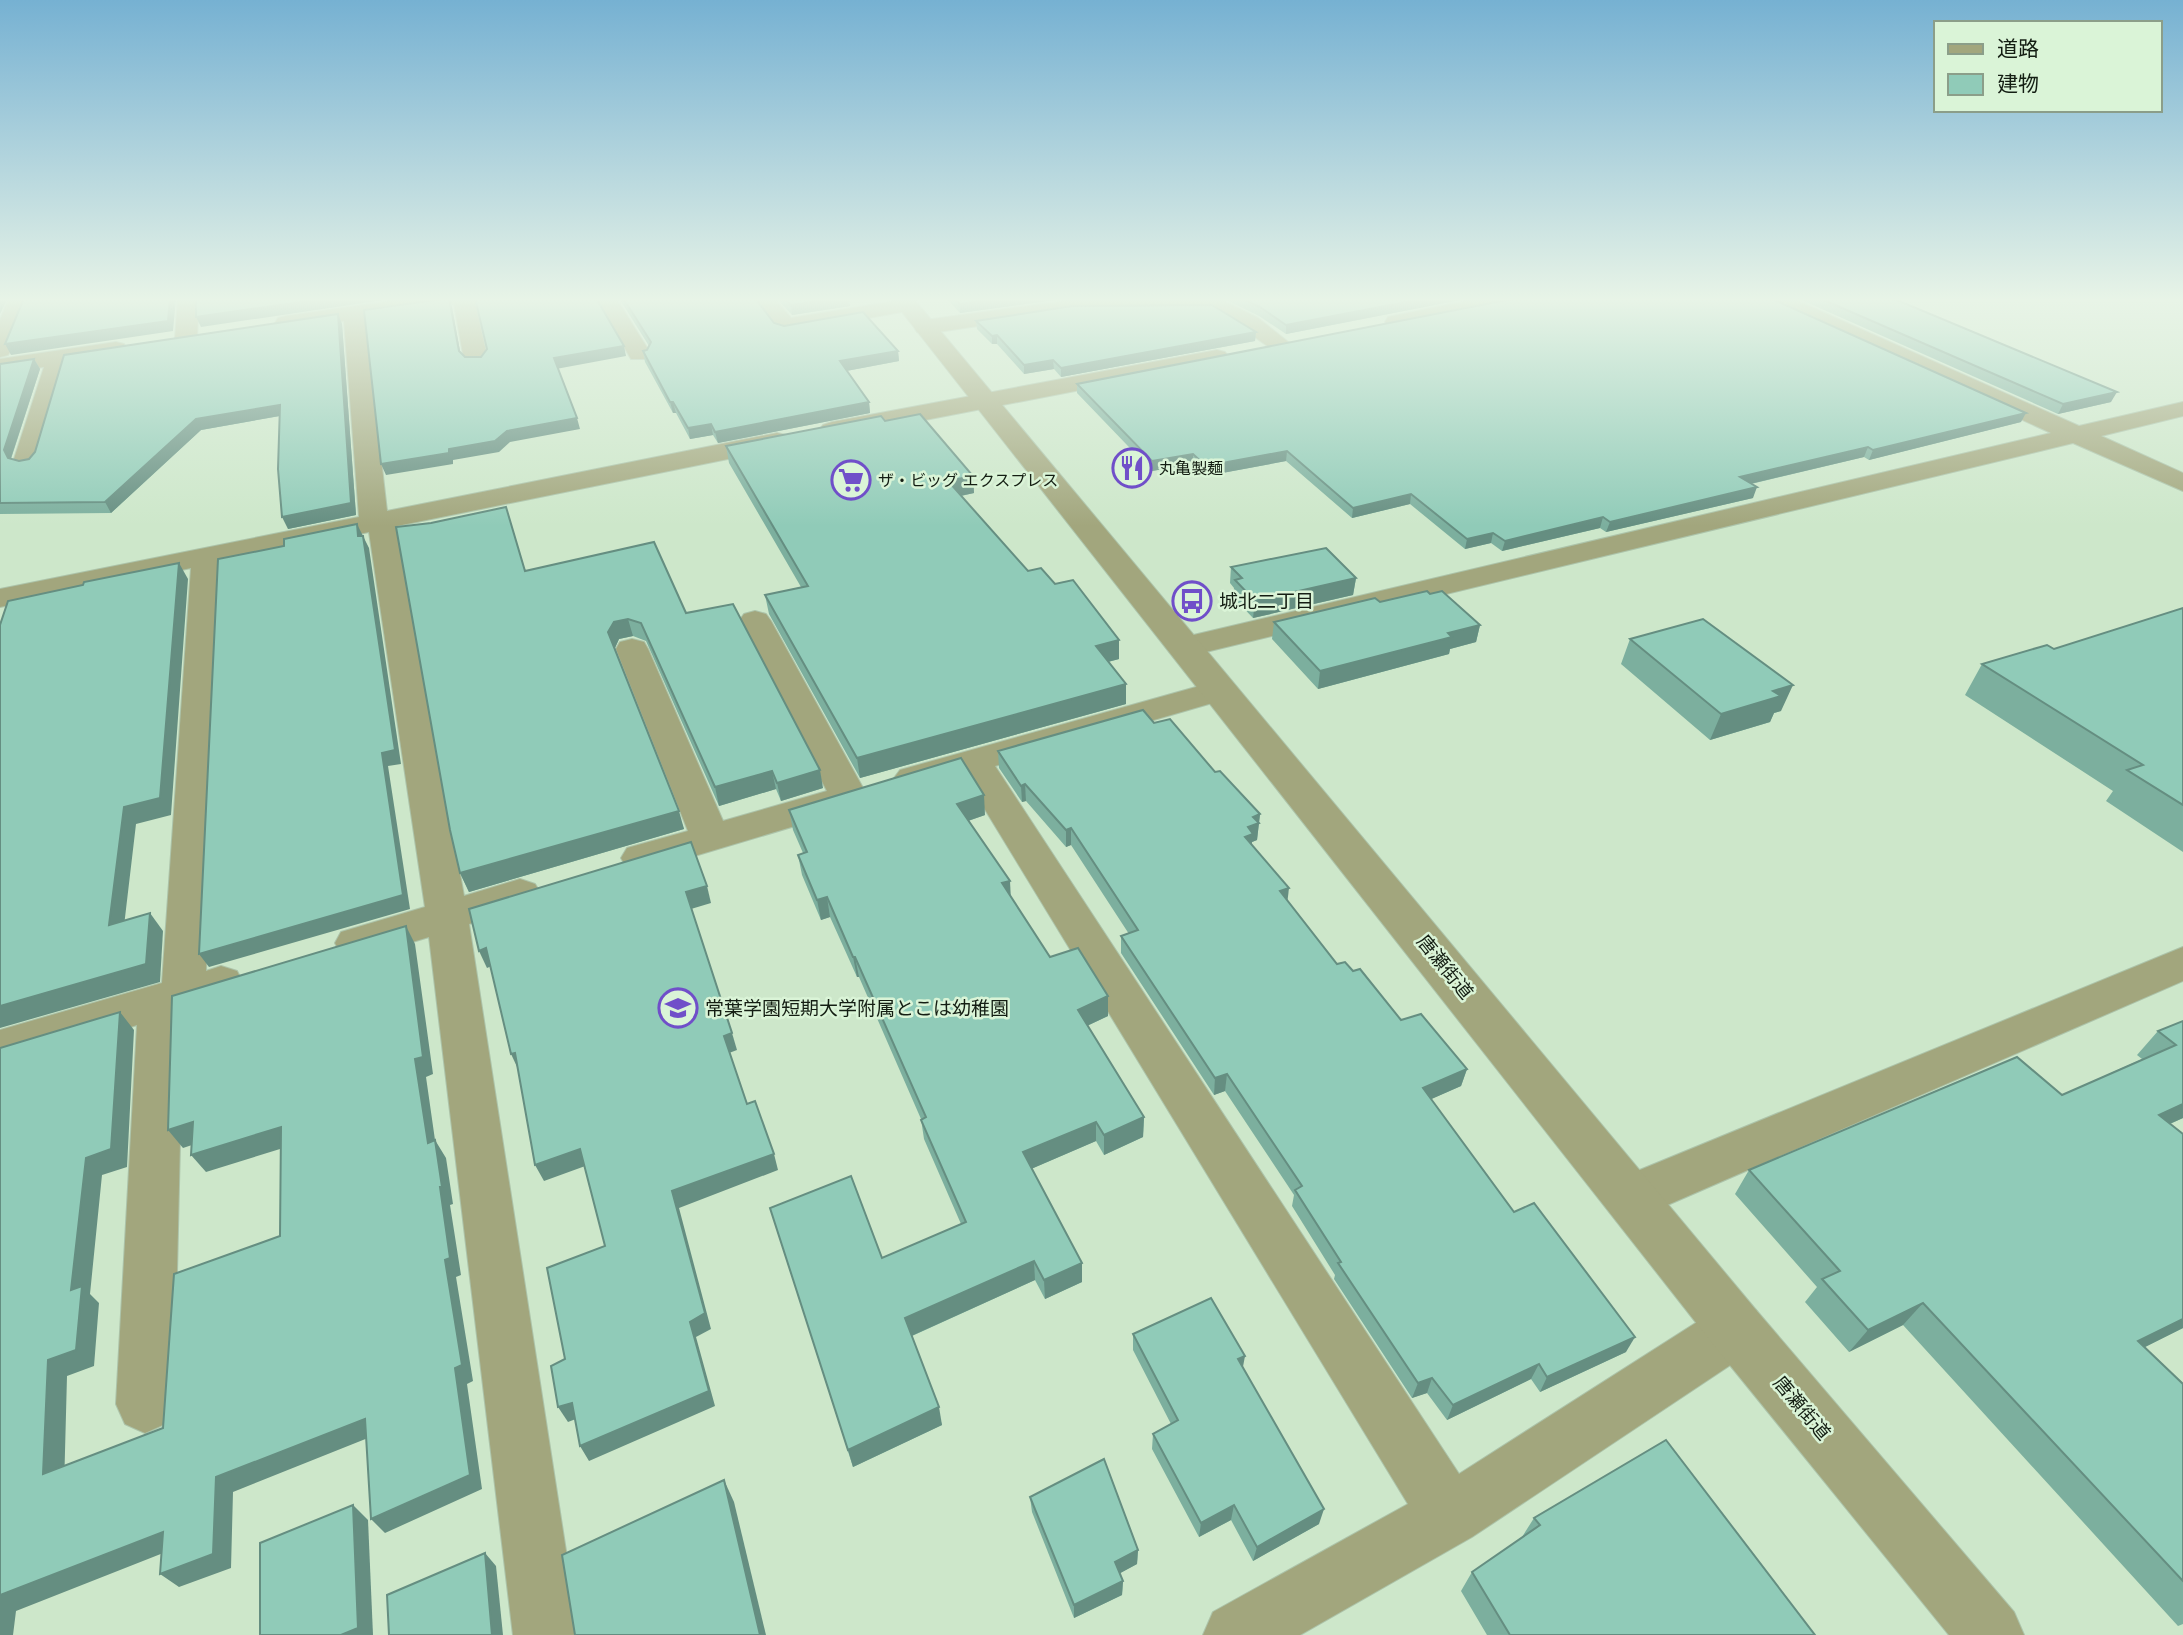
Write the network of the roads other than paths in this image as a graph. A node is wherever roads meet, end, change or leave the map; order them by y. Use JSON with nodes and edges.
{"nodes":[{"id":1,"x":53,"y":374,"type":"edge"},
{"id":2,"x":368,"y":374,"type":"edge"},
{"id":3,"x":963,"y":374,"type":"edge"},
{"id":4,"x":1124,"y":374,"type":"edge"},
{"id":5,"x":1943,"y":374,"type":"edge"},
{"id":6,"x":984,"y":401,"type":"junction"},
{"id":7,"x":2183,"y":409,"type":"edge"},
{"id":8,"x":2076,"y":434,"type":"junction"},
{"id":9,"x":26,"y":462,"type":"edge"},
{"id":10,"x":2183,"y":483,"type":"edge"},
{"id":11,"x":378,"y":522,"type":"junction"},
{"id":12,"x":207,"y":556,"type":"junction"},
{"id":13,"x":0,"y":598,"type":"edge"},
{"id":14,"x":755,"y":621,"type":"dead end"},
{"id":15,"x":1185,"y":647,"type":"junction"},
{"id":16,"x":632,"y":649,"type":"dead end"},
{"id":17,"x":1221,"y":690,"type":"junction"},
{"id":18,"x":973,"y":760,"type":"junction"},
{"id":19,"x":849,"y":797,"type":"junction"},
{"id":20,"x":711,"y":838,"type":"junction"},
{"id":21,"x":605,"y":869,"type":"edge"},
{"id":22,"x":553,"y":885,"type":"edge"},
{"id":23,"x":447,"y":916,"type":"junction"},
{"id":24,"x":315,"y":955,"type":"edge"},
{"id":25,"x":2183,"y":962,"type":"edge"},
{"id":26,"x":249,"y":975,"type":"edge"},
{"id":27,"x":172,"y":998,"type":"junction"},
{"id":28,"x":0,"y":1049,"type":"edge"},
{"id":29,"x":1631,"y":1197,"type":"junction"},
{"id":30,"x":1736,"y":1329,"type":"junction"},
{"id":31,"x":145,"y":1404,"type":"dead end"},
{"id":32,"x":1450,"y":1515,"type":"junction"},
{"id":33,"x":547,"y":1635,"type":"edge"},
{"id":34,"x":1236,"y":1635,"type":"edge"},
{"id":35,"x":1992,"y":1635,"type":"edge"}],
"edges":[{"from":1,"to":9,"type":"street"},
{"from":2,"to":11,"type":"street"},
{"from":3,"to":6,"type":"street","name":"唐瀬街道"},
{"from":4,"to":6,"type":"street"},
{"from":5,"to":8,"type":"street"},
{"from":6,"to":11,"type":"street"},
{"from":6,"to":15,"type":"street","name":"唐瀬街道"},
{"from":7,"to":8,"type":"street"},
{"from":8,"to":10,"type":"street"},
{"from":8,"to":15,"type":"street"},
{"from":11,"to":12,"type":"street"},
{"from":11,"to":23,"type":"street"},
{"from":12,"to":13,"type":"street"},
{"from":12,"to":27,"type":"street"},
{"from":14,"to":19,"type":"street"},
{"from":15,"to":17,"type":"street","name":"唐瀬街道"},
{"from":16,"to":20,"type":"street"},
{"from":17,"to":18,"type":"street"},
{"from":17,"to":29,"type":"street","name":"唐瀬街道"},
{"from":18,"to":19,"type":"street"},
{"from":18,"to":32,"type":"street"},
{"from":19,"to":20,"type":"street"},
{"from":20,"to":21,"type":"street"},
{"from":22,"to":23,"type":"street"},
{"from":23,"to":24,"type":"street"},
{"from":23,"to":33,"type":"street"},
{"from":25,"to":29,"type":"street"},
{"from":26,"to":27,"type":"street"},
{"from":27,"to":28,"type":"street"},
{"from":27,"to":31,"type":"street"},
{"from":29,"to":30,"type":"street","name":"唐瀬街道"},
{"from":30,"to":32,"type":"street"},
{"from":30,"to":35,"type":"street","name":"唐瀬街道"},
{"from":32,"to":34,"type":"street"}]}
